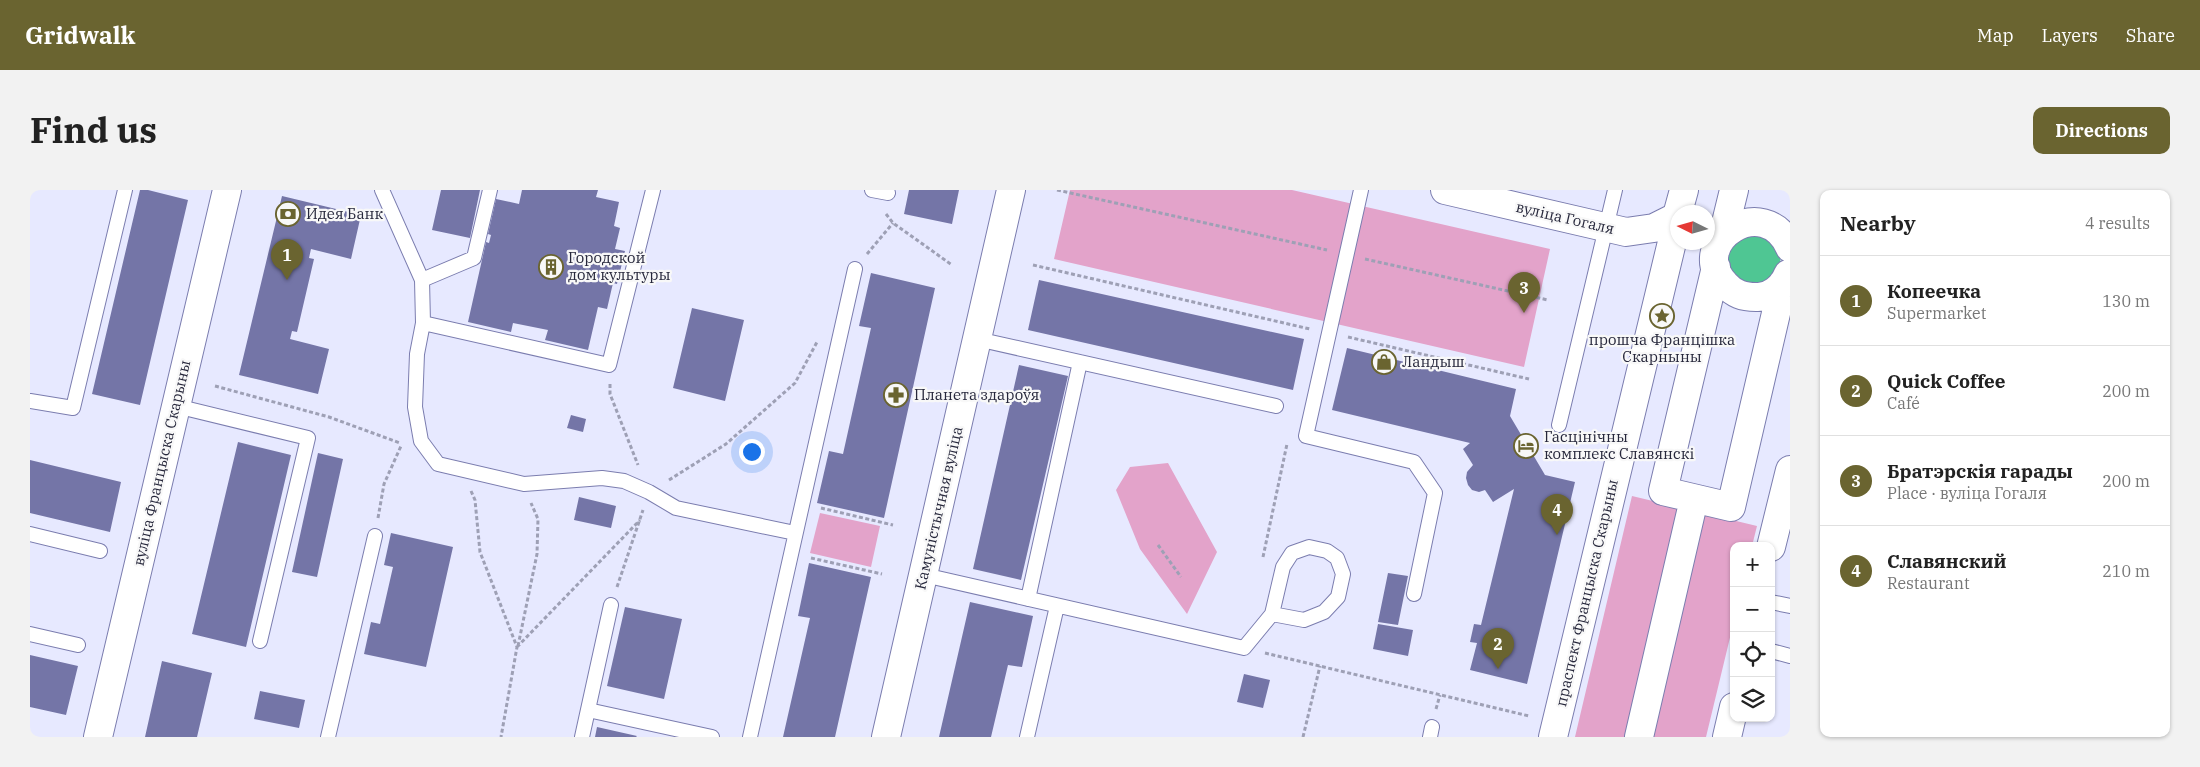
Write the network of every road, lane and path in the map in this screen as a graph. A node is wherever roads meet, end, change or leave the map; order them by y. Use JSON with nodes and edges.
{"nodes":[{"id":1,"x":125,"y":190,"type":"edge"},
{"id":2,"x":227,"y":190,"type":"edge"},
{"id":3,"x":382,"y":190,"type":"edge"},
{"id":4,"x":490,"y":190,"type":"edge"},
{"id":5,"x":653,"y":190,"type":"edge"},
{"id":6,"x":872,"y":190,"type":"edge"},
{"id":7,"x":1011,"y":190,"type":"edge"},
{"id":8,"x":1057,"y":190,"type":"edge"},
{"id":9,"x":1361,"y":190,"type":"edge"},
{"id":10,"x":1445,"y":190,"type":"edge"},
{"id":11,"x":1615,"y":190,"type":"edge"},
{"id":12,"x":1684,"y":190,"type":"edge"},
{"id":13,"x":1734,"y":190,"type":"edge"},
{"id":14,"x":888,"y":193,"type":"dead end"},
{"id":15,"x":1680,"y":205,"type":"edge"},
{"id":16,"x":883,"y":210,"type":"dead end"},
{"id":17,"x":1670,"y":219,"type":"edge"},
{"id":18,"x":893,"y":223,"type":"junction"},
{"id":19,"x":1616,"y":230,"type":"junction"},
{"id":20,"x":1723,"y":235,"type":"junction"},
{"id":21,"x":1670,"y":248,"type":"edge"},
{"id":22,"x":1790,"y":248,"type":"edge"},
{"id":23,"x":1346,"y":254,"type":"junction"},
{"id":24,"x":952,"y":265,"type":"dead end"},
{"id":25,"x":1033,"y":265,"type":"dead end"},
{"id":26,"x":1716,"y":267,"type":"junction"},
{"id":27,"x":855,"y":269,"type":"joint"},
{"id":28,"x":1664,"y":272,"type":"junction"},
{"id":29,"x":1786,"y":277,"type":"edge"},
{"id":30,"x":422,"y":280,"type":"junction"},
{"id":31,"x":1548,"y":300,"type":"dead end"},
{"id":32,"x":422,"y":324,"type":"junction"},
{"id":33,"x":1329,"y":333,"type":"junction"},
{"id":34,"x":818,"y":339,"type":"dead end"},
{"id":35,"x":977,"y":339,"type":"junction"},
{"id":36,"x":1080,"y":362,"type":"junction"},
{"id":37,"x":610,"y":365,"type":"junction"},
{"id":38,"x":1529,"y":379,"type":"dead end"},
{"id":39,"x":214,"y":386,"type":"dead end"},
{"id":40,"x":30,"y":401,"type":"edge"},
{"id":41,"x":176,"y":406,"type":"junction"},
{"id":42,"x":1276,"y":406,"type":"dead end"},
{"id":43,"x":1559,"y":425,"type":"dead end"},
{"id":44,"x":1287,"y":441,"type":"dead end"},
{"id":45,"x":402,"y":443,"type":"junction"},
{"id":46,"x":438,"y":464,"type":"junction"},
{"id":47,"x":462,"y":470,"type":"junction"},
{"id":48,"x":1790,"y":470,"type":"edge"},
{"id":49,"x":524,"y":484,"type":"junction"},
{"id":50,"x":649,"y":492,"type":"junction"},
{"id":51,"x":1694,"y":499,"type":"junction"},
{"id":52,"x":802,"y":504,"type":"junction"},
{"id":53,"x":641,"y":519,"type":"junction"},
{"id":54,"x":893,"y":525,"type":"dead end"},
{"id":55,"x":796,"y":533,"type":"junction"},
{"id":56,"x":30,"y":534,"type":"edge"},
{"id":57,"x":375,"y":536,"type":"joint"},
{"id":58,"x":1772,"y":542,"type":"edge"},
{"id":59,"x":1158,"y":545,"type":"dead end"},
{"id":60,"x":100,"y":551,"type":"dead end"},
{"id":61,"x":791,"y":553,"type":"junction"},
{"id":62,"x":1262,"y":564,"type":"dead end"},
{"id":63,"x":882,"y":574,"type":"dead end"},
{"id":64,"x":924,"y":575,"type":"junction"},
{"id":65,"x":1181,"y":577,"type":"dead end"},
{"id":66,"x":1414,"y":594,"type":"dead end"},
{"id":67,"x":1028,"y":599,"type":"junction"},
{"id":68,"x":1775,"y":603,"type":"edge"},
{"id":69,"x":612,"y":604,"type":"joint"},
{"id":70,"x":1057,"y":606,"type":"junction"},
{"id":71,"x":1790,"y":606,"type":"edge"},
{"id":72,"x":1272,"y":614,"type":"junction"},
{"id":73,"x":30,"y":634,"type":"edge"},
{"id":74,"x":260,"y":641,"type":"dead end"},
{"id":75,"x":78,"y":645,"type":"dead end"},
{"id":76,"x":517,"y":647,"type":"junction"},
{"id":77,"x":1244,"y":648,"type":"junction"},
{"id":78,"x":1775,"y":651,"type":"edge"},
{"id":79,"x":1790,"y":656,"type":"edge"},
{"id":80,"x":1320,"y":666,"type":"junction"},
{"id":81,"x":588,"y":710,"type":"junction"},
{"id":82,"x":1529,"y":716,"type":"dead end"},
{"id":83,"x":1730,"y":722,"type":"edge"},
{"id":84,"x":98,"y":737,"type":"edge"},
{"id":85,"x":328,"y":737,"type":"edge"},
{"id":86,"x":501,"y":737,"type":"edge"},
{"id":87,"x":582,"y":737,"type":"edge"},
{"id":88,"x":712,"y":737,"type":"edge"},
{"id":89,"x":750,"y":737,"type":"edge"},
{"id":90,"x":886,"y":737,"type":"edge"},
{"id":91,"x":1027,"y":737,"type":"edge"},
{"id":92,"x":1303,"y":737,"type":"edge"},
{"id":93,"x":1554,"y":737,"type":"edge"},
{"id":94,"x":1639,"y":737,"type":"edge"},
{"id":95,"x":1727,"y":737,"type":"edge"}],
"edges":[{"from":1,"to":40,"type":"lane"},
{"from":2,"to":41,"type":"street","name":"вуліца Францыска Скарыны"},
{"from":3,"to":30,"type":"lane"},
{"from":4,"to":30,"type":"lane"},
{"from":5,"to":37,"type":"lane"},
{"from":6,"to":14,"type":"lane"},
{"from":7,"to":35,"type":"street","name":"Камуністычная вуліца"},
{"from":8,"to":23,"type":"path"},
{"from":9,"to":23,"type":"lane"},
{"from":10,"to":19,"type":"street","name":"вуліца Гогаля"},
{"from":11,"to":19,"type":"lane"},
{"from":12,"to":15,"type":"street","name":"праспект Францыска Скарыны"},
{"from":13,"to":20,"type":"street"},
{"from":16,"to":18,"type":"path"},
{"from":17,"to":19,"type":"street","name":"вуліца Гогаля"},
{"from":18,"to":24,"type":"path"},
{"from":18,"to":27,"type":"path"},
{"from":19,"to":28,"type":"street","name":"вуліца Гогаля"},
{"from":19,"to":43,"type":"lane"},
{"from":20,"to":22,"type":"street"},
{"from":20,"to":26,"type":"street"},
{"from":21,"to":28,"type":"street","name":"праспект Францыска Скарыны"},
{"from":23,"to":31,"type":"path"},
{"from":23,"to":33,"type":"lane"},
{"from":25,"to":33,"type":"path"},
{"from":26,"to":29,"type":"street"},
{"from":26,"to":51,"type":"street"},
{"from":27,"to":52,"type":"lane"},
{"from":28,"to":93,"type":"street","name":"праспект Францыска Скарыны"},
{"from":29,"to":51,"type":"street"},
{"from":30,"to":32,"type":"lane"},
{"from":32,"to":37,"type":"lane"},
{"from":32,"to":46,"type":"lane"},
{"from":33,"to":38,"type":"path"},
{"from":33,"to":66,"type":"lane"},
{"from":34,"to":50,"type":"path"},
{"from":35,"to":36,"type":"lane"},
{"from":35,"to":64,"type":"street","name":"Камуністычная вуліца"},
{"from":36,"to":42,"type":"lane"},
{"from":36,"to":67,"type":"lane"},
{"from":37,"to":50,"type":"path"},
{"from":39,"to":45,"type":"path"},
{"from":41,"to":74,"type":"lane"},
{"from":41,"to":84,"type":"street","name":"вуліца Францыска Скарыны"},
{"from":44,"to":62,"type":"path"},
{"from":45,"to":46,"type":"path"},
{"from":45,"to":57,"type":"path"},
{"from":46,"to":47,"type":"lane"},
{"from":47,"to":49,"type":"lane"},
{"from":47,"to":76,"type":"path"},
{"from":48,"to":58,"type":"street"},
{"from":49,"to":50,"type":"lane"},
{"from":49,"to":76,"type":"path"},
{"from":50,"to":53,"type":"path"},
{"from":50,"to":55,"type":"lane"},
{"from":51,"to":94,"type":"street"},
{"from":52,"to":54,"type":"path"},
{"from":52,"to":55,"type":"lane"},
{"from":53,"to":69,"type":"path"},
{"from":53,"to":76,"type":"path"},
{"from":55,"to":61,"type":"lane"},
{"from":56,"to":60,"type":"lane"},
{"from":57,"to":85,"type":"lane"},
{"from":59,"to":65,"type":"path"},
{"from":61,"to":63,"type":"path"},
{"from":61,"to":89,"type":"lane"},
{"from":64,"to":67,"type":"lane"},
{"from":64,"to":90,"type":"street","name":"Камуністычная вуліца"},
{"from":67,"to":70,"type":"lane"},
{"from":68,"to":71,"type":"lane"},
{"from":69,"to":81,"type":"lane"},
{"from":70,"to":77,"type":"lane"},
{"from":70,"to":91,"type":"lane"},
{"from":72,"to":72,"type":"lane"},
{"from":72,"to":77,"type":"lane"},
{"from":73,"to":75,"type":"lane"},
{"from":76,"to":86,"type":"path"},
{"from":77,"to":80,"type":"path"},
{"from":78,"to":79,"type":"lane"},
{"from":80,"to":82,"type":"path"},
{"from":80,"to":92,"type":"path"},
{"from":81,"to":87,"type":"lane"},
{"from":81,"to":88,"type":"lane"},
{"from":83,"to":95,"type":"street"}]}
